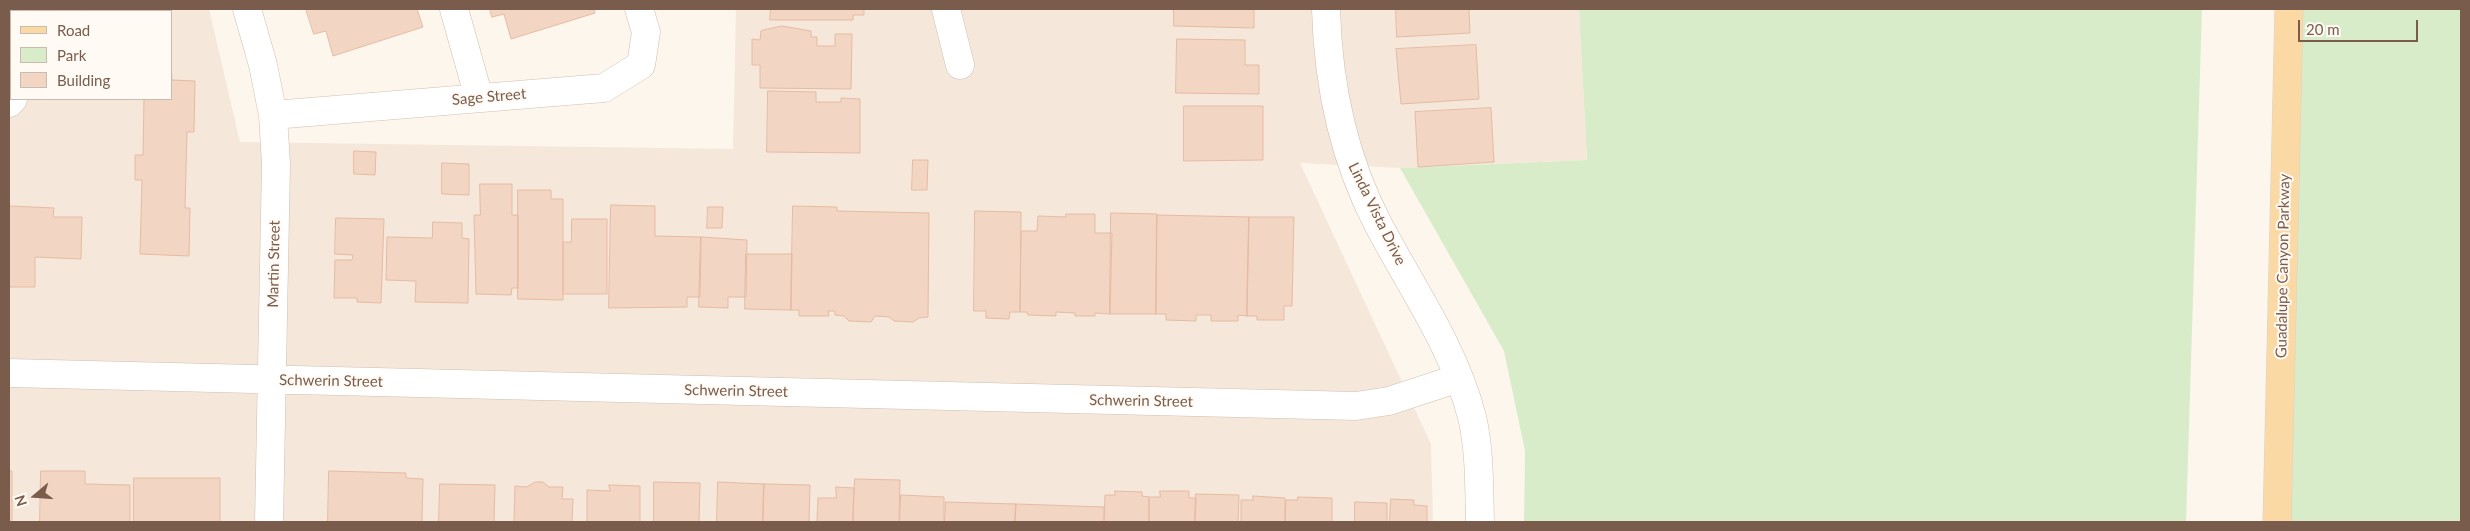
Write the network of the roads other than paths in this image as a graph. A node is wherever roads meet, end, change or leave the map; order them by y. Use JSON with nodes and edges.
{"nodes":[{"id":1,"x":247,"y":9,"type":"edge"},
{"id":2,"x":454,"y":9,"type":"edge"},
{"id":3,"x":639,"y":9,"type":"edge"},
{"id":4,"x":946,"y":9,"type":"edge"},
{"id":5,"x":1326,"y":9,"type":"edge"},
{"id":6,"x":2289,"y":9,"type":"edge"},
{"id":7,"x":960,"y":65,"type":"dead end"},
{"id":8,"x":479,"y":98,"type":"junction"},
{"id":9,"x":273,"y":115,"type":"junction"},
{"id":10,"x":9,"y":373,"type":"edge"},
{"id":11,"x":1458,"y":378,"type":"junction"},
{"id":12,"x":272,"y":379,"type":"junction"},
{"id":13,"x":269,"y":522,"type":"edge"},
{"id":14,"x":1480,"y":522,"type":"edge"},
{"id":15,"x":2277,"y":522,"type":"edge"}],
"edges":[{"from":1,"to":9,"type":"street","name":"Martin Street"},
{"from":2,"to":8,"type":"street"},
{"from":3,"to":8,"type":"street","name":"Sage Street"},
{"from":4,"to":7,"type":"street"},
{"from":5,"to":11,"type":"street","name":"Linda Vista Drive"},
{"from":6,"to":15,"type":"main road","name":"Guadalupe Canyon Parkway"},
{"from":8,"to":9,"type":"street","name":"Sage Street"},
{"from":9,"to":12,"type":"street","name":"Martin Street"},
{"from":10,"to":12,"type":"street","name":"Schwerin Street"},
{"from":11,"to":12,"type":"street","name":"Schwerin Street"},
{"from":11,"to":14,"type":"street","name":"Linda Vista Drive"},
{"from":12,"to":13,"type":"street","name":"Martin Street"}]}
